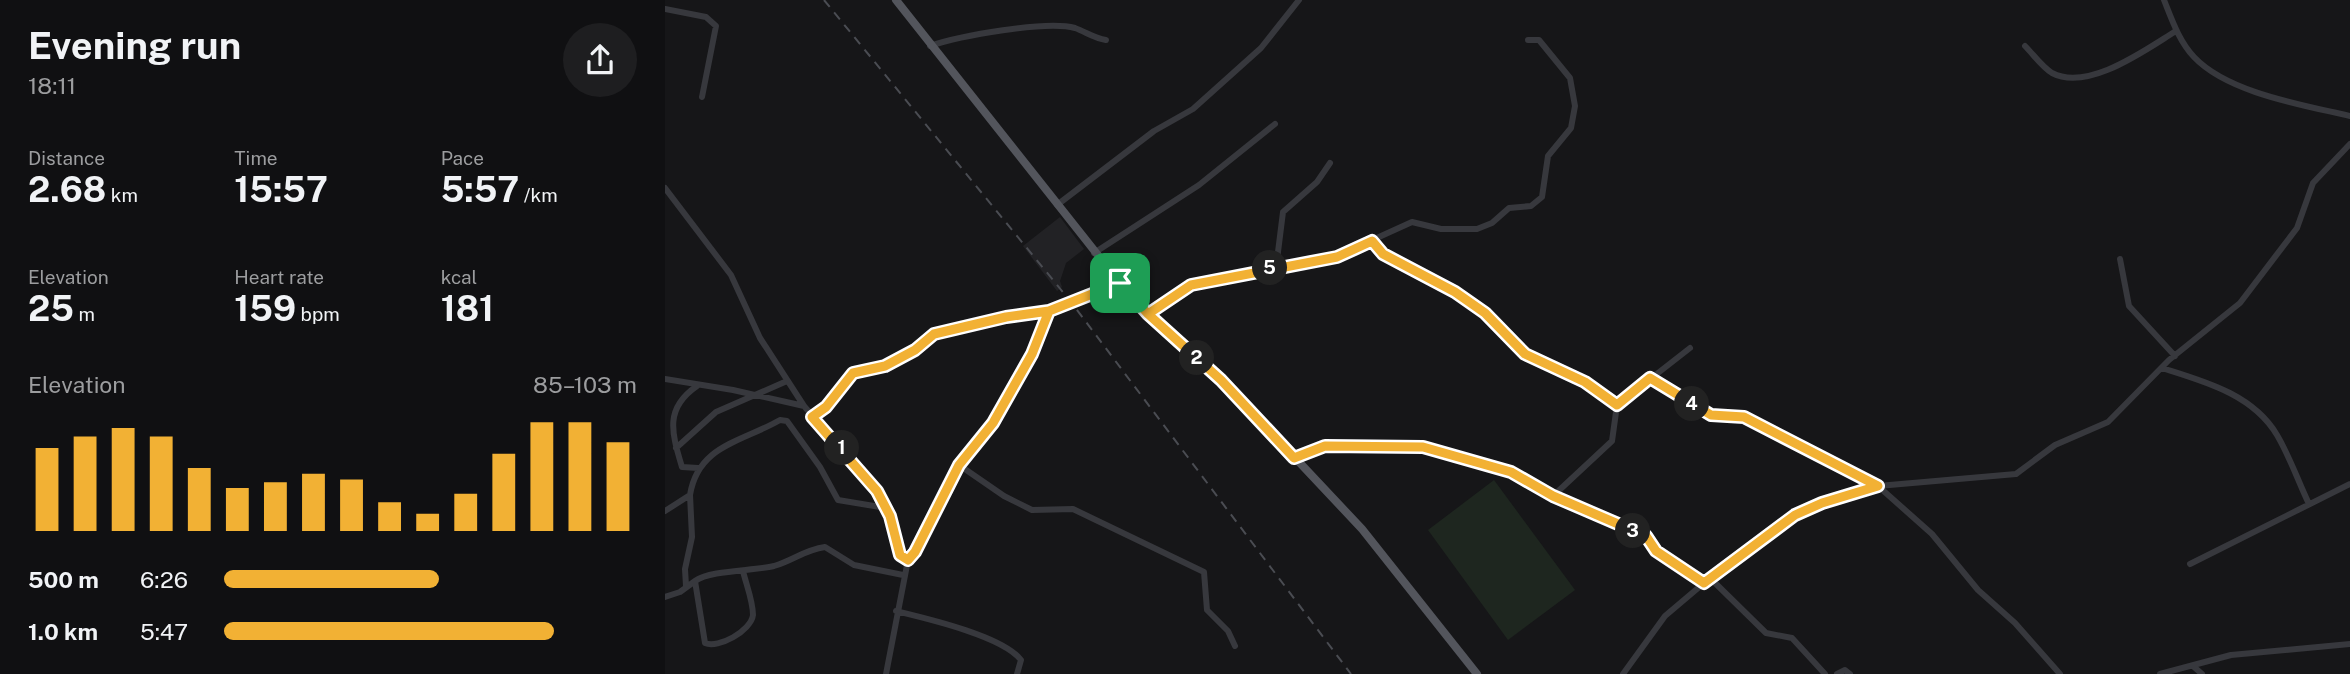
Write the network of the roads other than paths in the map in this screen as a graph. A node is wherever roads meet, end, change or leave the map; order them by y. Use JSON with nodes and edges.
{"nodes":[{"id":1,"x":896,"y":0,"type":"edge"},
{"id":2,"x":1299,"y":0,"type":"edge"},
{"id":3,"x":2164,"y":0,"type":"edge"},
{"id":4,"x":665,"y":9,"type":"edge"},
{"id":5,"x":2175,"y":31,"type":"junction"},
{"id":6,"x":1105,"y":40,"type":"dead end"},
{"id":7,"x":1528,"y":40,"type":"dead end"},
{"id":8,"x":930,"y":46,"type":"junction"},
{"id":9,"x":2025,"y":46,"type":"dead end"},
{"id":10,"x":702,"y":96,"type":"dead end"},
{"id":11,"x":2350,"y":116,"type":"edge"},
{"id":12,"x":1275,"y":124,"type":"dead end"},
{"id":13,"x":2350,"y":144,"type":"edge"},
{"id":14,"x":1329,"y":163,"type":"dead end"},
{"id":15,"x":665,"y":188,"type":"edge"},
{"id":16,"x":1057,"y":205,"type":"junction"},
{"id":17,"x":1372,"y":241,"type":"junction"},
{"id":18,"x":1094,"y":253,"type":"junction"},
{"id":19,"x":2120,"y":258,"type":"dead end"},
{"id":20,"x":1276,"y":268,"type":"junction"},
{"id":21,"x":1120,"y":283,"type":"junction"},
{"id":22,"x":1049,"y":311,"type":"junction"},
{"id":23,"x":1148,"y":314,"type":"junction"},
{"id":24,"x":1690,"y":348,"type":"dead end"},
{"id":25,"x":2175,"y":356,"type":"junction"},
{"id":26,"x":2162,"y":368,"type":"junction"},
{"id":27,"x":1650,"y":378,"type":"junction"},
{"id":28,"x":665,"y":379,"type":"edge"},
{"id":29,"x":787,"y":381,"type":"junction"},
{"id":30,"x":698,"y":385,"type":"junction"},
{"id":31,"x":752,"y":394,"type":"junction"},
{"id":32,"x":1617,"y":405,"type":"junction"},
{"id":33,"x":804,"y":407,"type":"junction"},
{"id":34,"x":812,"y":417,"type":"junction"},
{"id":35,"x":677,"y":448,"type":"junction"},
{"id":36,"x":1294,"y":458,"type":"junction"},
{"id":37,"x":959,"y":465,"type":"junction"},
{"id":38,"x":698,"y":468,"type":"junction"},
{"id":39,"x":2350,"y":484,"type":"edge"},
{"id":40,"x":1878,"y":486,"type":"junction"},
{"id":41,"x":690,"y":495,"type":"junction"},
{"id":42,"x":1553,"y":496,"type":"junction"},
{"id":43,"x":2309,"y":504,"type":"junction"},
{"id":44,"x":886,"y":508,"type":"junction"},
{"id":45,"x":665,"y":511,"type":"edge"},
{"id":46,"x":908,"y":560,"type":"junction"},
{"id":47,"x":2190,"y":564,"type":"dead end"},
{"id":48,"x":743,"y":571,"type":"junction"},
{"id":49,"x":903,"y":575,"type":"junction"},
{"id":50,"x":1707,"y":580,"type":"junction"},
{"id":51,"x":695,"y":581,"type":"junction"},
{"id":52,"x":686,"y":586,"type":"junction"},
{"id":53,"x":665,"y":597,"type":"edge"},
{"id":54,"x":896,"y":611,"type":"junction"},
{"id":55,"x":2350,"y":644,"type":"edge"},
{"id":56,"x":1235,"y":646,"type":"dead end"},
{"id":57,"x":2193,"y":666,"type":"junction"},
{"id":58,"x":886,"y":674,"type":"edge"},
{"id":59,"x":1017,"y":674,"type":"edge"},
{"id":60,"x":1477,"y":674,"type":"edge"},
{"id":61,"x":1623,"y":674,"type":"edge"},
{"id":62,"x":1825,"y":674,"type":"edge"},
{"id":63,"x":1837,"y":674,"type":"edge"},
{"id":64,"x":1850,"y":674,"type":"edge"},
{"id":65,"x":2060,"y":674,"type":"edge"},
{"id":66,"x":2159,"y":674,"type":"edge"},
{"id":67,"x":2202,"y":674,"type":"edge"}],
"edges":[{"from":1,"to":8,"type":"main road"},
{"from":2,"to":16,"type":"street"},
{"from":3,"to":5,"type":"street"},
{"from":4,"to":10,"type":"street"},
{"from":5,"to":9,"type":"street"},
{"from":5,"to":11,"type":"street"},
{"from":6,"to":8,"type":"street"},
{"from":7,"to":17,"type":"street"},
{"from":8,"to":16,"type":"main road"},
{"from":12,"to":18,"type":"street"},
{"from":13,"to":25,"type":"street"},
{"from":14,"to":20,"type":"street"},
{"from":15,"to":29,"type":"street"},
{"from":16,"to":18,"type":"main road"},
{"from":17,"to":20,"type":"street"},
{"from":17,"to":32,"type":"street"},
{"from":18,"to":21,"type":"main road"},
{"from":19,"to":25,"type":"street"},
{"from":20,"to":23,"type":"street"},
{"from":21,"to":22,"type":"street"},
{"from":21,"to":23,"type":"main road"},
{"from":22,"to":34,"type":"street"},
{"from":22,"to":37,"type":"street"},
{"from":23,"to":36,"type":"main road"},
{"from":24,"to":27,"type":"street"},
{"from":25,"to":26,"type":"street"},
{"from":26,"to":40,"type":"street"},
{"from":26,"to":43,"type":"street"},
{"from":27,"to":32,"type":"street"},
{"from":27,"to":40,"type":"street"},
{"from":28,"to":30,"type":"street"},
{"from":29,"to":31,"type":"street"},
{"from":29,"to":33,"type":"street"},
{"from":30,"to":31,"type":"street"},
{"from":30,"to":35,"type":"street"},
{"from":31,"to":33,"type":"street"},
{"from":31,"to":35,"type":"street"},
{"from":32,"to":42,"type":"street"},
{"from":33,"to":34,"type":"street"},
{"from":34,"to":44,"type":"street"},
{"from":35,"to":38,"type":"street"},
{"from":36,"to":42,"type":"street"},
{"from":36,"to":60,"type":"main road"},
{"from":37,"to":46,"type":"street"},
{"from":37,"to":56,"type":"street"},
{"from":38,"to":41,"type":"street"},
{"from":38,"to":44,"type":"street"},
{"from":39,"to":43,"type":"street"},
{"from":40,"to":50,"type":"street"},
{"from":40,"to":65,"type":"street"},
{"from":41,"to":45,"type":"street"},
{"from":41,"to":52,"type":"street"},
{"from":42,"to":50,"type":"street"},
{"from":43,"to":47,"type":"street"},
{"from":44,"to":46,"type":"street"},
{"from":46,"to":49,"type":"street"},
{"from":48,"to":49,"type":"street"},
{"from":48,"to":51,"type":"street"},
{"from":48,"to":51,"type":"street"},
{"from":49,"to":54,"type":"street"},
{"from":50,"to":61,"type":"street"},
{"from":50,"to":62,"type":"street"},
{"from":51,"to":52,"type":"street"},
{"from":52,"to":53,"type":"street"},
{"from":54,"to":58,"type":"street"},
{"from":54,"to":59,"type":"street"},
{"from":55,"to":57,"type":"street"},
{"from":57,"to":66,"type":"street"},
{"from":57,"to":67,"type":"street"},
{"from":63,"to":64,"type":"street"}]}
